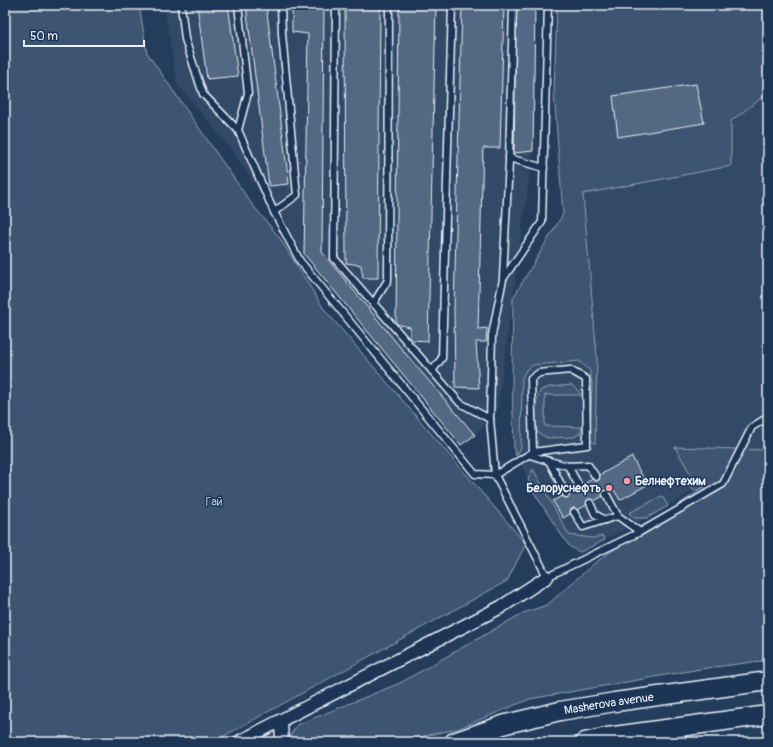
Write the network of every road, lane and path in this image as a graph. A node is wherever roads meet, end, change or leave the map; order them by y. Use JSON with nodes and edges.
{"nodes":[{"id":1,"x":181,"y":5,"type":"edge"},
{"id":2,"x":238,"y":5,"type":"edge"},
{"id":3,"x":281,"y":5,"type":"edge"},
{"id":4,"x":336,"y":5,"type":"edge"},
{"id":5,"x":389,"y":5,"type":"edge"},
{"id":6,"x":452,"y":5,"type":"edge"},
{"id":7,"x":512,"y":5,"type":"edge"},
{"id":8,"x":548,"y":5,"type":"edge"},
{"id":9,"x":238,"y":130,"type":"junction"},
{"id":10,"x":509,"y":158,"type":"junction"},
{"id":11,"x":544,"y":168,"type":"junction"},
{"id":12,"x":274,"y":212,"type":"junction"},
{"id":13,"x":503,"y":279,"type":"junction"},
{"id":14,"x":374,"y":304,"type":"junction"},
{"id":15,"x":432,"y":371,"type":"junction"},
{"id":16,"x":768,"y":417,"type":"edge"},
{"id":17,"x":490,"y":419,"type":"junction"},
{"id":18,"x":531,"y":454,"type":"junction"},
{"id":19,"x":549,"y":461,"type":"junction"},
{"id":20,"x":568,"y":466,"type":"junction"},
{"id":21,"x":496,"y":475,"type":"junction"},
{"id":22,"x":596,"y":477,"type":"dead end"},
{"id":23,"x":580,"y":486,"type":"dead end"},
{"id":24,"x":566,"y":494,"type":"dead end"},
{"id":25,"x":606,"y":494,"type":"dead end"},
{"id":26,"x":590,"y":503,"type":"dead end"},
{"id":27,"x":574,"y":512,"type":"dead end"},
{"id":28,"x":618,"y":516,"type":"junction"},
{"id":29,"x":605,"y":520,"type":"junction"},
{"id":30,"x":640,"y":532,"type":"junction"},
{"id":31,"x":547,"y":577,"type":"junction"},
{"id":32,"x":768,"y":681,"type":"edge"},
{"id":33,"x":768,"y":715,"type":"edge"},
{"id":34,"x":281,"y":721,"type":"junction"},
{"id":35,"x":239,"y":742,"type":"edge"},
{"id":36,"x":282,"y":742,"type":"edge"},
{"id":37,"x":454,"y":742,"type":"edge"},
{"id":38,"x":585,"y":742,"type":"edge"}],
"edges":[{"from":1,"to":9,"type":"lane"},
{"from":2,"to":9,"type":"lane"},
{"from":3,"to":12,"type":"lane"},
{"from":4,"to":14,"type":"lane"},
{"from":5,"to":14,"type":"lane"},
{"from":6,"to":15,"type":"lane"},
{"from":7,"to":10,"type":"lane"},
{"from":8,"to":11,"type":"lane"},
{"from":9,"to":12,"type":"lane"},
{"from":10,"to":11,"type":"lane"},
{"from":10,"to":13,"type":"lane"},
{"from":11,"to":13,"type":"lane"},
{"from":12,"to":21,"type":"lane"},
{"from":13,"to":17,"type":"lane"},
{"from":14,"to":15,"type":"lane"},
{"from":15,"to":17,"type":"lane"},
{"from":16,"to":30,"type":"lane"},
{"from":17,"to":21,"type":"lane"},
{"from":18,"to":18,"type":"lane"},
{"from":18,"to":19,"type":"lane"},
{"from":18,"to":21,"type":"lane"},
{"from":19,"to":20,"type":"lane"},
{"from":19,"to":24,"type":"lane"},
{"from":20,"to":22,"type":"lane"},
{"from":20,"to":23,"type":"lane"},
{"from":21,"to":31,"type":"lane"},
{"from":25,"to":28,"type":"lane"},
{"from":26,"to":29,"type":"lane"},
{"from":27,"to":29,"type":"lane"},
{"from":28,"to":29,"type":"lane"},
{"from":28,"to":30,"type":"lane"},
{"from":30,"to":31,"type":"lane"},
{"from":31,"to":34,"type":"street"},
{"from":32,"to":37,"type":"main road","name":"Masherova avenue"},
{"from":33,"to":38,"type":"main road"},
{"from":34,"to":35,"type":"street"},
{"from":34,"to":36,"type":"street"}]}
